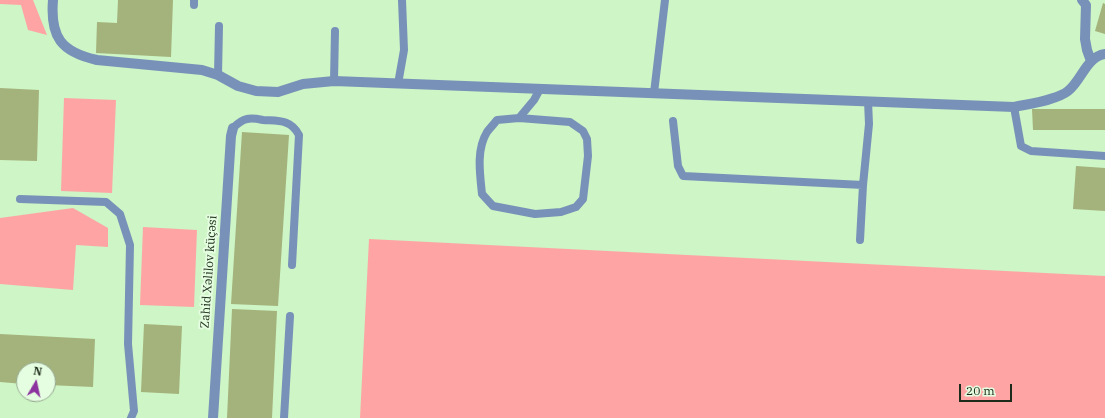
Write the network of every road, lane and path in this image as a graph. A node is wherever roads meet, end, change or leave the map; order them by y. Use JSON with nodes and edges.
{"nodes":[{"id":1,"x":53,"y":0,"type":"edge"},
{"id":2,"x":402,"y":0,"type":"edge"},
{"id":3,"x":665,"y":0,"type":"edge"},
{"id":4,"x":1086,"y":2,"type":"edge"},
{"id":5,"x":219,"y":26,"type":"dead end"},
{"id":6,"x":335,"y":31,"type":"dead end"},
{"id":7,"x":1105,"y":54,"type":"edge"},
{"id":8,"x":1091,"y":61,"type":"junction"},
{"id":9,"x":218,"y":75,"type":"junction"},
{"id":10,"x":334,"y":81,"type":"junction"},
{"id":11,"x":398,"y":84,"type":"junction"},
{"id":12,"x":540,"y":89,"type":"junction"},
{"id":13,"x":654,"y":93,"type":"junction"},
{"id":14,"x":868,"y":101,"type":"junction"},
{"id":15,"x":1014,"y":107,"type":"junction"},
{"id":16,"x":519,"y":118,"type":"junction"},
{"id":17,"x":673,"y":120,"type":"dead end"},
{"id":18,"x":233,"y":128,"type":"joint"},
{"id":19,"x":1105,"y":156,"type":"edge"},
{"id":20,"x":863,"y":185,"type":"junction"},
{"id":21,"x":20,"y":199,"type":"dead end"},
{"id":22,"x":860,"y":240,"type":"dead end"},
{"id":23,"x":292,"y":265,"type":"dead end"},
{"id":24,"x":290,"y":316,"type":"dead end"},
{"id":25,"x":132,"y":418,"type":"edge"},
{"id":26,"x":213,"y":418,"type":"edge"},
{"id":27,"x":284,"y":418,"type":"edge"}],
"edges":[{"from":1,"to":9,"type":"street"},
{"from":2,"to":11,"type":"lane"},
{"from":3,"to":13,"type":"lane"},
{"from":4,"to":8,"type":"street"},
{"from":5,"to":9,"type":"lane"},
{"from":6,"to":10,"type":"lane"},
{"from":7,"to":8,"type":"street"},
{"from":8,"to":15,"type":"street"},
{"from":9,"to":10,"type":"street"},
{"from":10,"to":11,"type":"street"},
{"from":11,"to":12,"type":"street"},
{"from":12,"to":13,"type":"street"},
{"from":12,"to":16,"type":"lane"},
{"from":13,"to":14,"type":"street"},
{"from":14,"to":15,"type":"street"},
{"from":14,"to":20,"type":"lane"},
{"from":15,"to":19,"type":"lane"},
{"from":16,"to":16,"type":"lane"},
{"from":17,"to":20,"type":"lane"},
{"from":18,"to":23,"type":"lane"},
{"from":18,"to":26,"type":"street","name":"Zahid Xəlilov küçəsi"},
{"from":20,"to":22,"type":"lane"},
{"from":21,"to":25,"type":"lane"},
{"from":24,"to":27,"type":"lane"}]}
